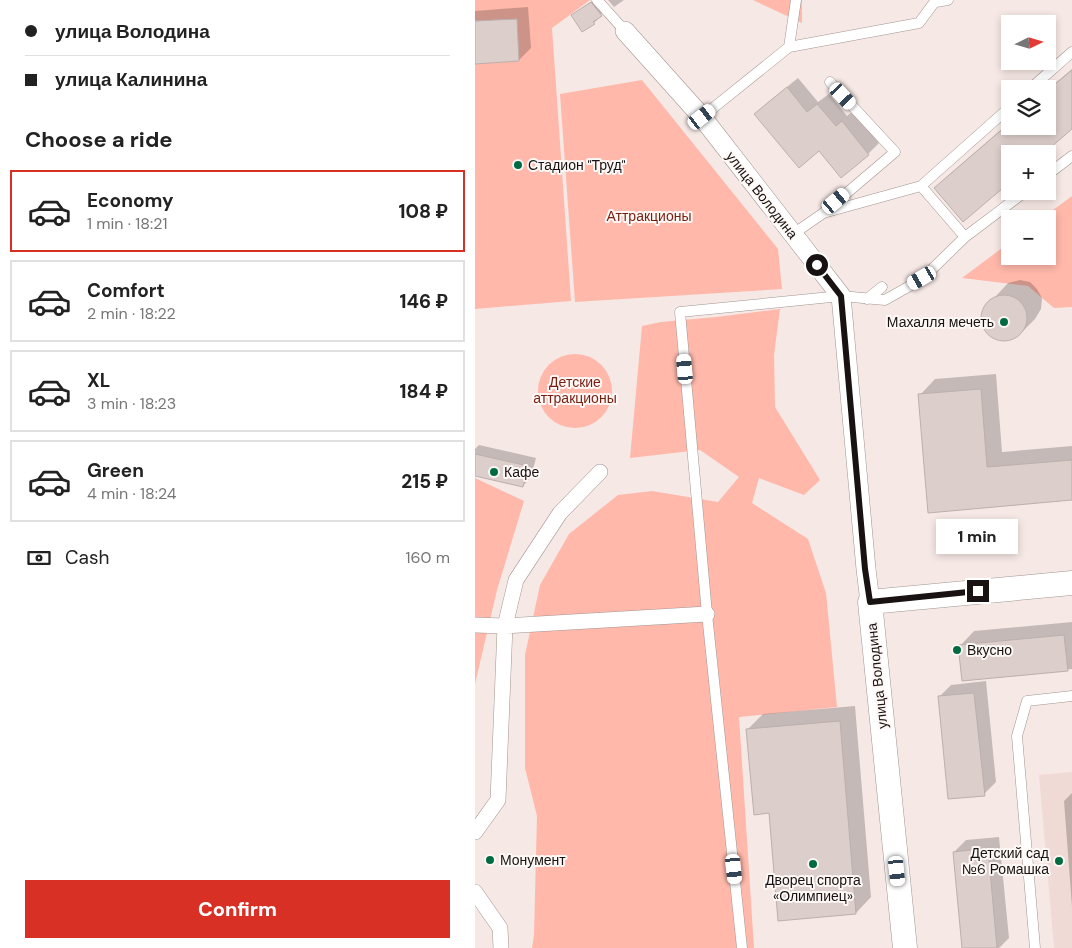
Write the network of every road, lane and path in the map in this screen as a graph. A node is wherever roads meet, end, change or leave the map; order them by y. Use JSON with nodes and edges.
{"nodes":[{"id":1,"x":597,"y":0,"type":"edge"},
{"id":2,"x":796,"y":0,"type":"edge"},
{"id":3,"x":948,"y":0,"type":"edge"},
{"id":4,"x":936,"y":1,"type":"edge"},
{"id":5,"x":625,"y":31,"type":"joint"},
{"id":6,"x":789,"y":48,"type":"junction"},
{"id":7,"x":1072,"y":52,"type":"edge"},
{"id":8,"x":1041,"y":80,"type":"edge"},
{"id":9,"x":830,"y":82,"type":"dead end"},
{"id":10,"x":1001,"y":115,"type":"edge"},
{"id":11,"x":702,"y":117,"type":"junction"},
{"id":12,"x":1072,"y":156,"type":"edge"},
{"id":13,"x":1056,"y":168,"type":"edge"},
{"id":14,"x":921,"y":186,"type":"junction"},
{"id":15,"x":1014,"y":200,"type":"edge"},
{"id":16,"x":822,"y":214,"type":"junction"},
{"id":17,"x":793,"y":234,"type":"junction"},
{"id":18,"x":965,"y":237,"type":"junction"},
{"id":19,"x":882,"y":287,"type":"dead end"},
{"id":20,"x":841,"y":296,"type":"junction"},
{"id":21,"x":867,"y":298,"type":"junction"},
{"id":22,"x":600,"y":472,"type":"dead end"},
{"id":23,"x":1072,"y":583,"type":"edge"},
{"id":24,"x":870,"y":602,"type":"junction"},
{"id":25,"x":707,"y":614,"type":"junction"},
{"id":26,"x":475,"y":625,"type":"edge"},
{"id":27,"x":505,"y":626,"type":"junction"},
{"id":28,"x":1072,"y":696,"type":"edge"},
{"id":29,"x":475,"y":832,"type":"edge"},
{"id":30,"x":475,"y":892,"type":"edge"},
{"id":31,"x":501,"y":948,"type":"edge"},
{"id":32,"x":742,"y":948,"type":"edge"},
{"id":33,"x":905,"y":948,"type":"edge"},
{"id":34,"x":1035,"y":948,"type":"edge"}],
"edges":[{"from":1,"to":5,"type":"lane"},
{"from":2,"to":6,"type":"lane"},
{"from":3,"to":4,"type":"lane"},
{"from":4,"to":6,"type":"lane"},
{"from":5,"to":11,"type":"street","name":"улица Володина"},
{"from":6,"to":11,"type":"lane"},
{"from":7,"to":8,"type":"lane"},
{"from":9,"to":16,"type":"lane"},
{"from":10,"to":14,"type":"lane"},
{"from":11,"to":17,"type":"street","name":"улица Володина"},
{"from":12,"to":13,"type":"lane"},
{"from":14,"to":16,"type":"lane"},
{"from":14,"to":18,"type":"lane"},
{"from":15,"to":18,"type":"lane"},
{"from":16,"to":17,"type":"lane"},
{"from":17,"to":20,"type":"street","name":"улица Володина"},
{"from":18,"to":21,"type":"lane"},
{"from":19,"to":21,"type":"lane"},
{"from":20,"to":21,"type":"lane"},
{"from":20,"to":24,"type":"street","name":"улица Володина"},
{"from":20,"to":25,"type":"lane"},
{"from":22,"to":27,"type":"street"},
{"from":23,"to":24,"type":"street"},
{"from":24,"to":33,"type":"street","name":"улица Володина"},
{"from":25,"to":27,"type":"street"},
{"from":25,"to":32,"type":"lane"},
{"from":26,"to":27,"type":"street"},
{"from":27,"to":29,"type":"street"},
{"from":28,"to":34,"type":"lane"},
{"from":30,"to":31,"type":"street"}]}
